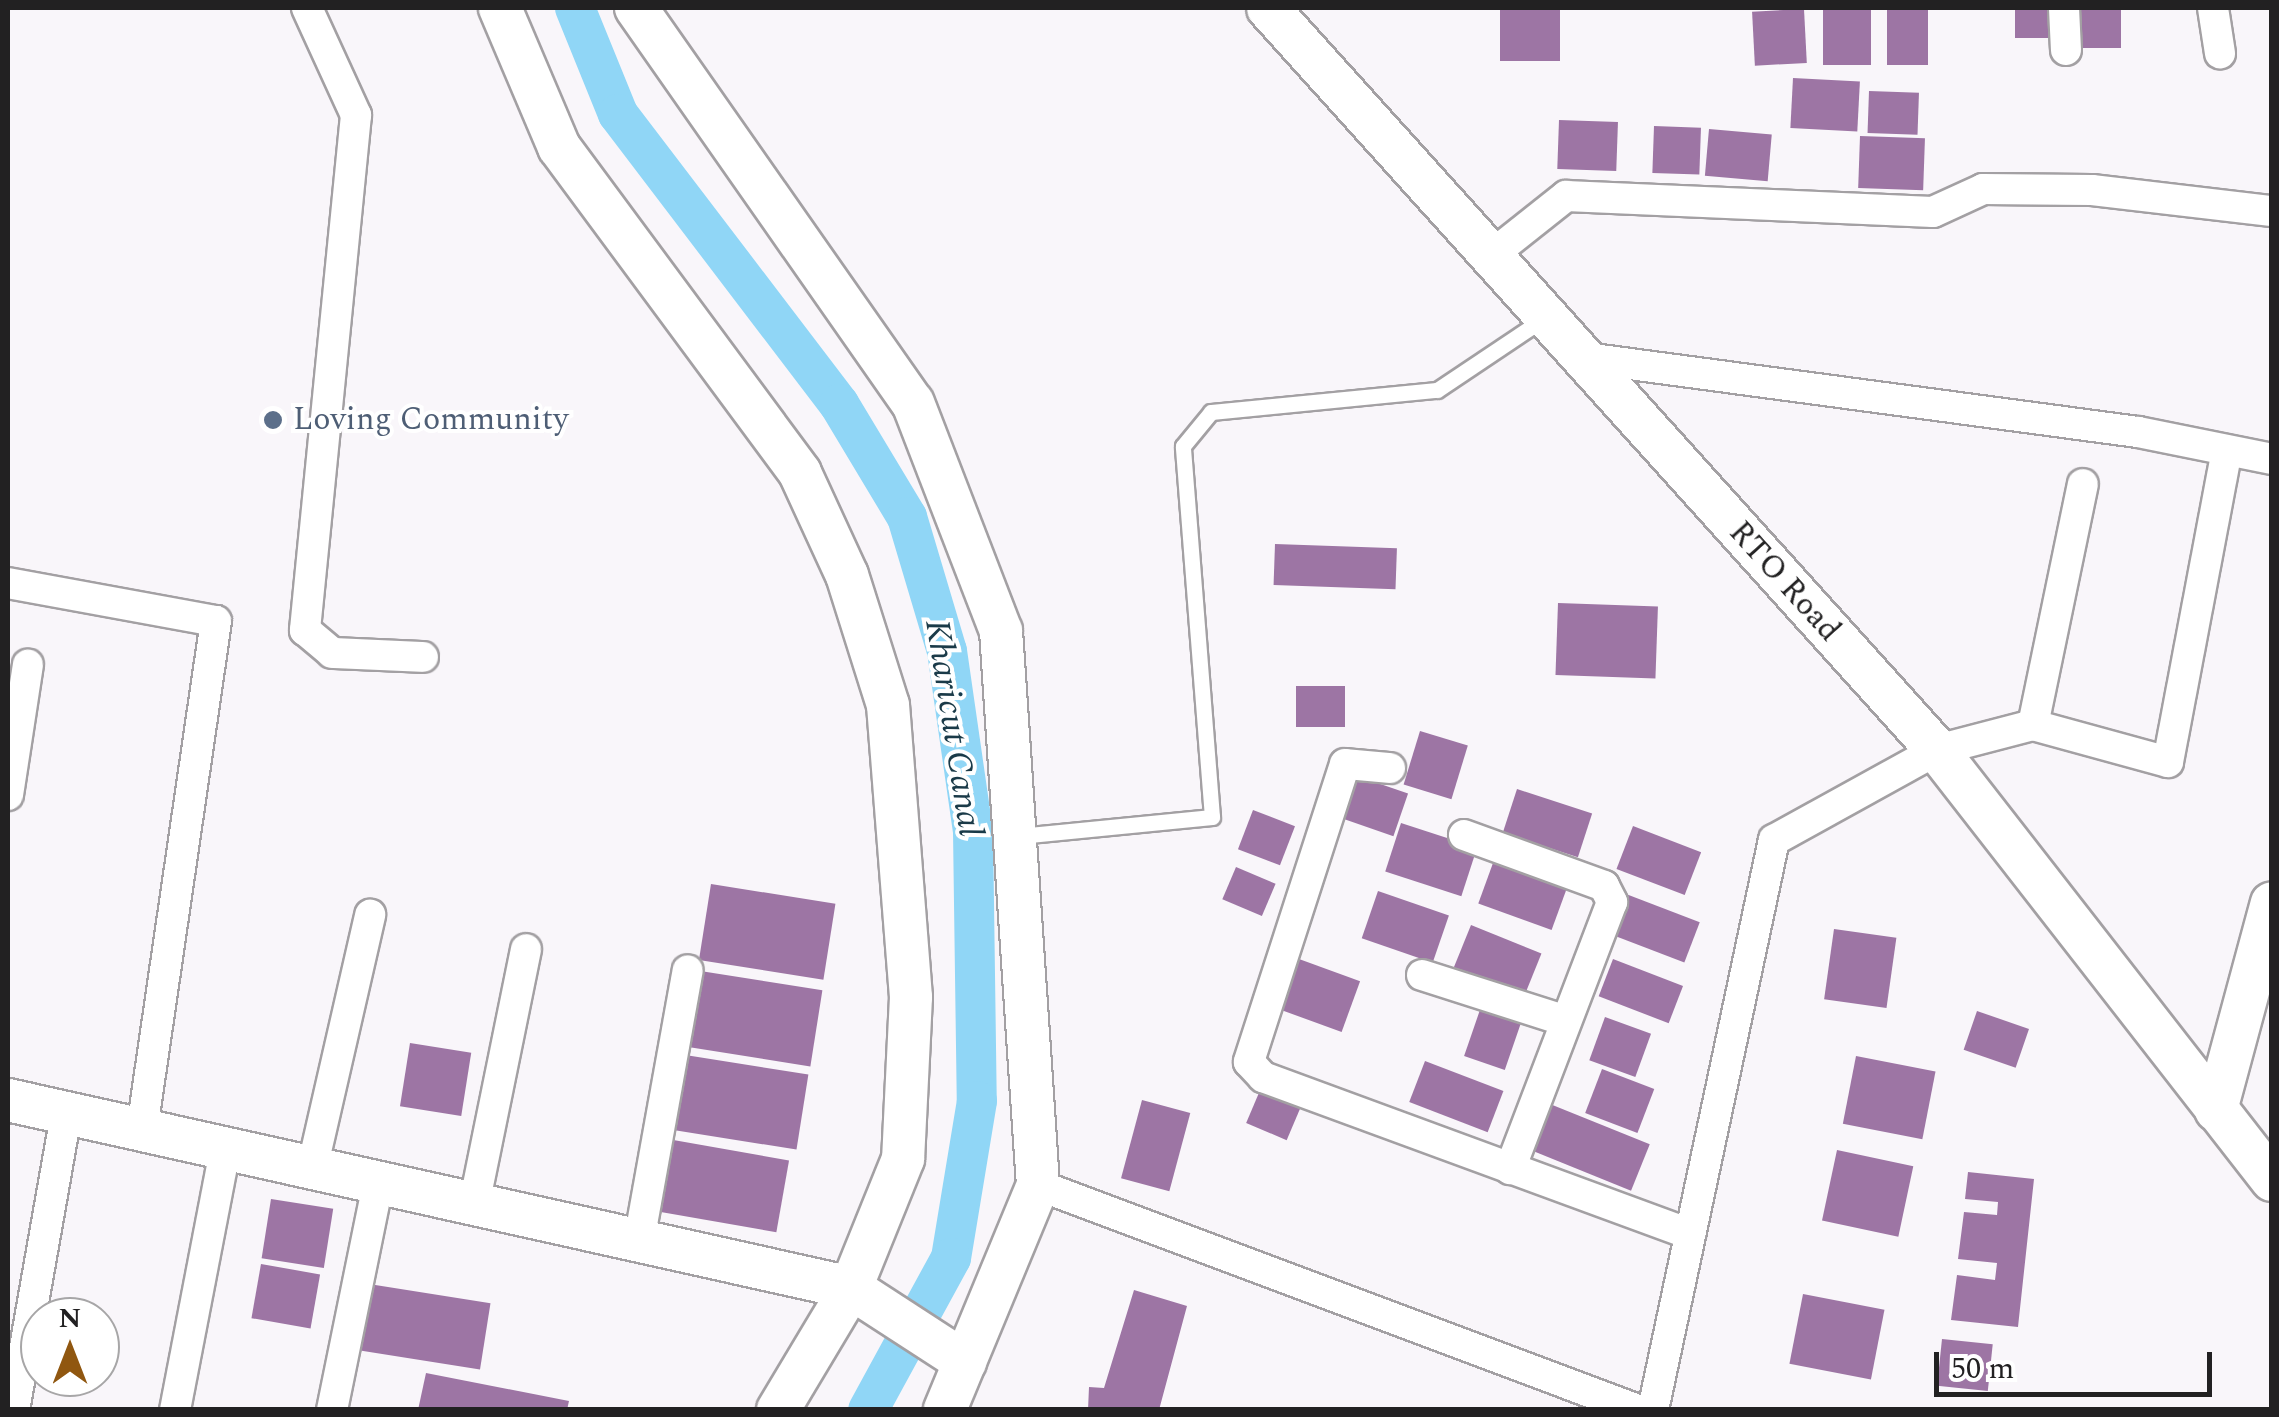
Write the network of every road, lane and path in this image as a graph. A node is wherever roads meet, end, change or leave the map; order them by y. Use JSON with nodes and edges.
{"nodes":[{"id":1,"x":307,"y":8,"type":"edge"},
{"id":2,"x":500,"y":8,"type":"edge"},
{"id":3,"x":636,"y":8,"type":"edge"},
{"id":4,"x":1268,"y":8,"type":"edge"},
{"id":5,"x":2064,"y":8,"type":"edge"},
{"id":6,"x":2213,"y":8,"type":"edge"},
{"id":7,"x":2066,"y":50,"type":"dead end"},
{"id":8,"x":2220,"y":53,"type":"dead end"},
{"id":9,"x":2272,"y":211,"type":"edge"},
{"id":10,"x":1488,"y":258,"type":"junction"},
{"id":11,"x":1544,"y":319,"type":"junction"},
{"id":12,"x":1578,"y":357,"type":"junction"},
{"id":13,"x":2227,"y":450,"type":"junction"},
{"id":14,"x":2272,"y":459,"type":"edge"},
{"id":15,"x":2083,"y":484,"type":"dead end"},
{"id":16,"x":8,"y":583,"type":"edge"},
{"id":17,"x":423,"y":657,"type":"dead end"},
{"id":18,"x":28,"y":665,"type":"dead end"},
{"id":19,"x":2033,"y":726,"type":"junction"},
{"id":20,"x":1937,"y":750,"type":"junction"},
{"id":21,"x":1390,"y":768,"type":"dead end"},
{"id":22,"x":8,"y":794,"type":"edge"},
{"id":23,"x":1464,"y":835,"type":"dead end"},
{"id":24,"x":1015,"y":836,"type":"junction"},
{"id":25,"x":2272,"y":903,"type":"edge"},
{"id":26,"x":370,"y":914,"type":"dead end"},
{"id":27,"x":526,"y":950,"type":"dead end"},
{"id":28,"x":688,"y":970,"type":"dead end"},
{"id":29,"x":1422,"y":975,"type":"dead end"},
{"id":30,"x":1566,"y":1021,"type":"junction"},
{"id":31,"x":8,"y":1100,"type":"edge"},
{"id":32,"x":67,"y":1109,"type":"junction"},
{"id":33,"x":2216,"y":1110,"type":"junction"},
{"id":34,"x":142,"y":1129,"type":"junction"},
{"id":35,"x":225,"y":1150,"type":"junction"},
{"id":36,"x":1510,"y":1168,"type":"junction"},
{"id":37,"x":312,"y":1169,"type":"junction"},
{"id":38,"x":2272,"y":1180,"type":"edge"},
{"id":39,"x":378,"y":1184,"type":"junction"},
{"id":40,"x":1038,"y":1184,"type":"junction"},
{"id":41,"x":474,"y":1206,"type":"junction"},
{"id":42,"x":1690,"y":1234,"type":"junction"},
{"id":43,"x":639,"y":1241,"type":"junction"},
{"id":44,"x":852,"y":1288,"type":"junction"},
{"id":45,"x":952,"y":1353,"type":"junction"},
{"id":46,"x":14,"y":1410,"type":"edge"},
{"id":47,"x":175,"y":1410,"type":"edge"},
{"id":48,"x":332,"y":1410,"type":"edge"},
{"id":49,"x":778,"y":1410,"type":"edge"},
{"id":50,"x":945,"y":1410,"type":"edge"},
{"id":51,"x":1638,"y":1410,"type":"edge"},
{"id":52,"x":1652,"y":1410,"type":"edge"}],
"edges":[{"from":1,"to":17,"type":"street"},
{"from":2,"to":44,"type":"street"},
{"from":3,"to":24,"type":"street"},
{"from":4,"to":10,"type":"street","name":"RTO Road"},
{"from":5,"to":7,"type":"street"},
{"from":6,"to":8,"type":"street"},
{"from":9,"to":10,"type":"street"},
{"from":10,"to":11,"type":"street","name":"RTO Road"},
{"from":11,"to":12,"type":"street","name":"RTO Road"},
{"from":11,"to":24,"type":"lane"},
{"from":12,"to":13,"type":"street"},
{"from":12,"to":20,"type":"street","name":"RTO Road"},
{"from":13,"to":14,"type":"street"},
{"from":13,"to":19,"type":"street"},
{"from":15,"to":19,"type":"street"},
{"from":16,"to":34,"type":"street"},
{"from":18,"to":22,"type":"street"},
{"from":19,"to":20,"type":"street"},
{"from":20,"to":33,"type":"street","name":"RTO Road"},
{"from":20,"to":42,"type":"street"},
{"from":21,"to":36,"type":"street"},
{"from":23,"to":30,"type":"street"},
{"from":24,"to":40,"type":"street"},
{"from":25,"to":33,"type":"street"},
{"from":26,"to":37,"type":"street"},
{"from":27,"to":41,"type":"street"},
{"from":28,"to":43,"type":"street"},
{"from":29,"to":30,"type":"street"},
{"from":30,"to":36,"type":"street"},
{"from":31,"to":32,"type":"street"},
{"from":32,"to":34,"type":"street"},
{"from":32,"to":46,"type":"street"},
{"from":33,"to":38,"type":"street","name":"RTO Road"},
{"from":34,"to":35,"type":"street"},
{"from":35,"to":37,"type":"street"},
{"from":35,"to":47,"type":"street"},
{"from":36,"to":42,"type":"street"},
{"from":37,"to":39,"type":"street"},
{"from":39,"to":41,"type":"street"},
{"from":39,"to":48,"type":"street"},
{"from":40,"to":45,"type":"street"},
{"from":40,"to":51,"type":"street"},
{"from":41,"to":43,"type":"street"},
{"from":42,"to":52,"type":"street"},
{"from":43,"to":44,"type":"street"},
{"from":44,"to":45,"type":"street"},
{"from":44,"to":49,"type":"street"},
{"from":45,"to":50,"type":"street"}]}
